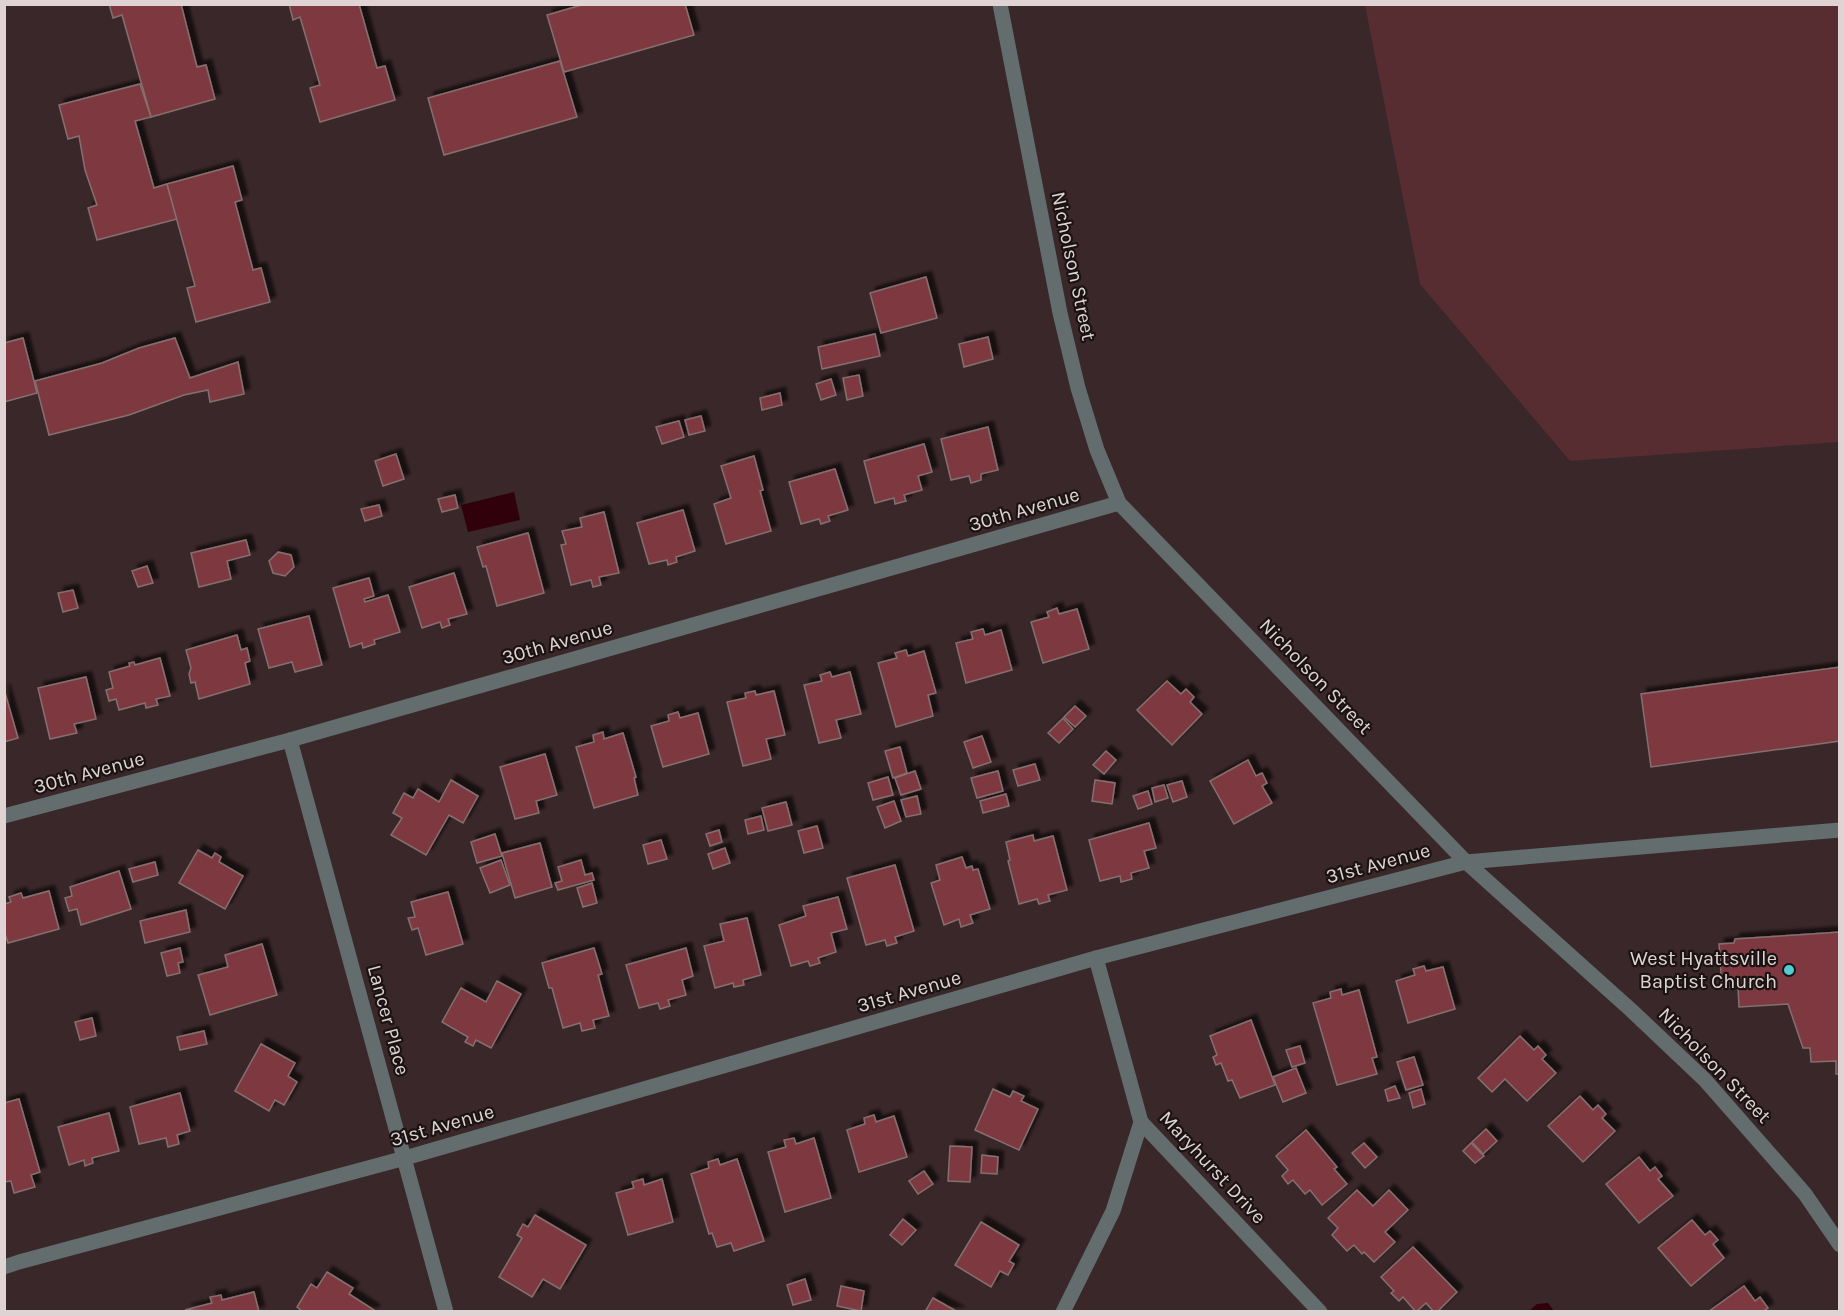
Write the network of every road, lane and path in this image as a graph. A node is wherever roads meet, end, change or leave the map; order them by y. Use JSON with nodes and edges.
{"nodes":[{"id":1,"x":1000,"y":4,"type":"edge"},
{"id":2,"x":1119,"y":503,"type":"junction"},
{"id":3,"x":290,"y":740,"type":"junction"},
{"id":4,"x":4,"y":816,"type":"edge"},
{"id":5,"x":1839,"y":830,"type":"edge"},
{"id":6,"x":1466,"y":862,"type":"junction"},
{"id":7,"x":1096,"y":958,"type":"junction"},
{"id":8,"x":1141,"y":1122,"type":"junction"},
{"id":9,"x":405,"y":1158,"type":"junction"},
{"id":10,"x":1839,"y":1245,"type":"edge"},
{"id":11,"x":4,"y":1267,"type":"edge"},
{"id":12,"x":446,"y":1311,"type":"edge"},
{"id":13,"x":1063,"y":1311,"type":"edge"},
{"id":14,"x":1320,"y":1311,"type":"edge"}],
"edges":[{"from":1,"to":2,"type":"street","name":"Nicholson Street"},
{"from":2,"to":3,"type":"street","name":"30th Avenue"},
{"from":2,"to":6,"type":"street","name":"Nicholson Street"},
{"from":3,"to":4,"type":"street","name":"30th Avenue"},
{"from":3,"to":9,"type":"street","name":"Lancer Place"},
{"from":5,"to":6,"type":"street","name":"31st Avenue"},
{"from":6,"to":7,"type":"street","name":"31st Avenue"},
{"from":6,"to":10,"type":"street","name":"Nicholson Street"},
{"from":7,"to":8,"type":"street","name":"Maryhurst Drive"},
{"from":7,"to":9,"type":"street","name":"31st Avenue"},
{"from":8,"to":13,"type":"street"},
{"from":8,"to":14,"type":"street","name":"Maryhurst Drive"},
{"from":9,"to":11,"type":"street","name":"31st Avenue"},
{"from":9,"to":12,"type":"street","name":"Lancer Place"}]}
